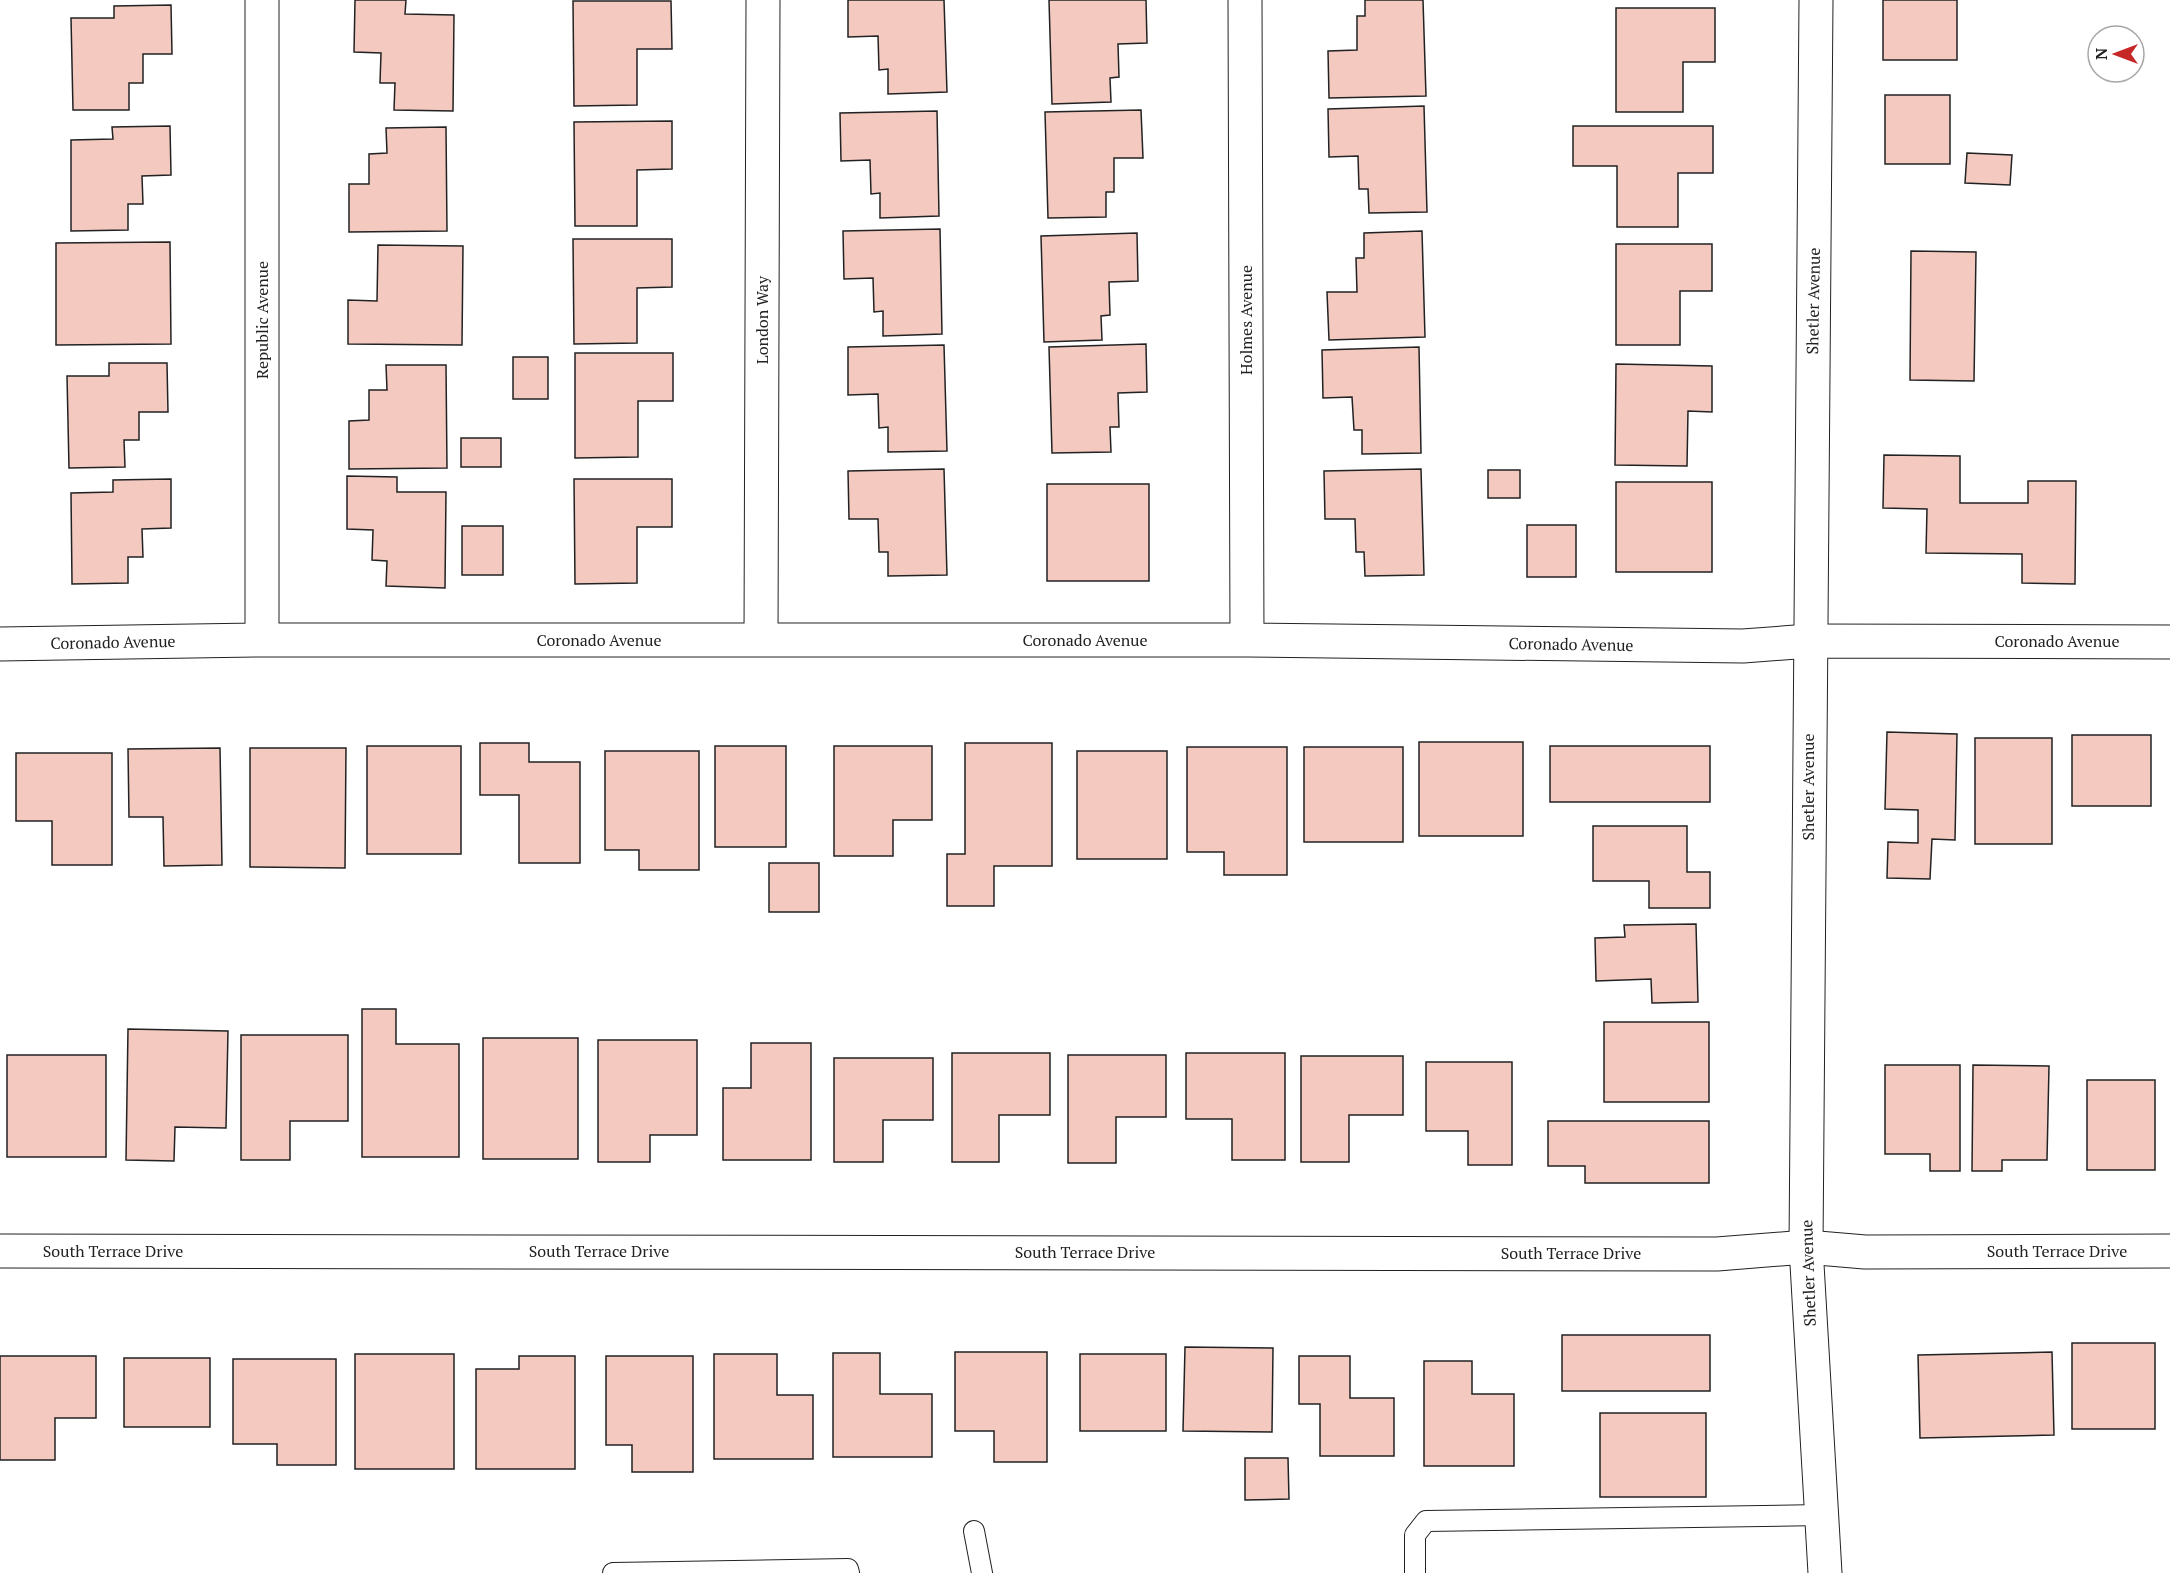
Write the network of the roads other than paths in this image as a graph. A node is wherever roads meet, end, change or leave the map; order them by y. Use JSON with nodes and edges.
{"nodes":[{"id":1,"x":262,"y":0,"type":"edge"},
{"id":2,"x":763,"y":0,"type":"edge"},
{"id":3,"x":1245,"y":0,"type":"edge"},
{"id":4,"x":1816,"y":0,"type":"edge"},
{"id":5,"x":262,"y":640,"type":"junction"},
{"id":6,"x":761,"y":640,"type":"junction"},
{"id":7,"x":1247,"y":640,"type":"junction"},
{"id":8,"x":1809,"y":641,"type":"junction"},
{"id":9,"x":2170,"y":642,"type":"edge"},
{"id":10,"x":0,"y":644,"type":"edge"},
{"id":11,"x":1806,"y":1247,"type":"junction"},
{"id":12,"x":0,"y":1251,"type":"edge"},
{"id":13,"x":2170,"y":1251,"type":"edge"},
{"id":14,"x":1822,"y":1515,"type":"junction"},
{"id":15,"x":974,"y":1531,"type":"dead end"},
{"id":16,"x":613,"y":1573,"type":"edge"},
{"id":17,"x":849,"y":1573,"type":"edge"},
{"id":18,"x":982,"y":1573,"type":"edge"},
{"id":19,"x":1415,"y":1573,"type":"edge"},
{"id":20,"x":1825,"y":1573,"type":"edge"}],
"edges":[{"from":1,"to":5,"type":"street","name":"Republic Avenue"},
{"from":2,"to":6,"type":"street","name":"London Way"},
{"from":3,"to":7,"type":"street","name":"Holmes Avenue"},
{"from":4,"to":8,"type":"street","name":"Shetler Avenue"},
{"from":5,"to":6,"type":"street","name":"Coronado Avenue"},
{"from":5,"to":10,"type":"street","name":"Coronado Avenue"},
{"from":6,"to":7,"type":"street","name":"Coronado Avenue"},
{"from":7,"to":8,"type":"street","name":"Coronado Avenue"},
{"from":8,"to":9,"type":"street","name":"Coronado Avenue"},
{"from":8,"to":11,"type":"street","name":"Shetler Avenue"},
{"from":11,"to":12,"type":"street","name":"South Terrace Drive"},
{"from":11,"to":13,"type":"street","name":"South Terrace Drive"},
{"from":11,"to":14,"type":"street","name":"Shetler Avenue"},
{"from":14,"to":19,"type":"lane"},
{"from":14,"to":20,"type":"street","name":"Shetler Avenue"},
{"from":15,"to":18,"type":"lane"},
{"from":16,"to":17,"type":"lane"}]}
